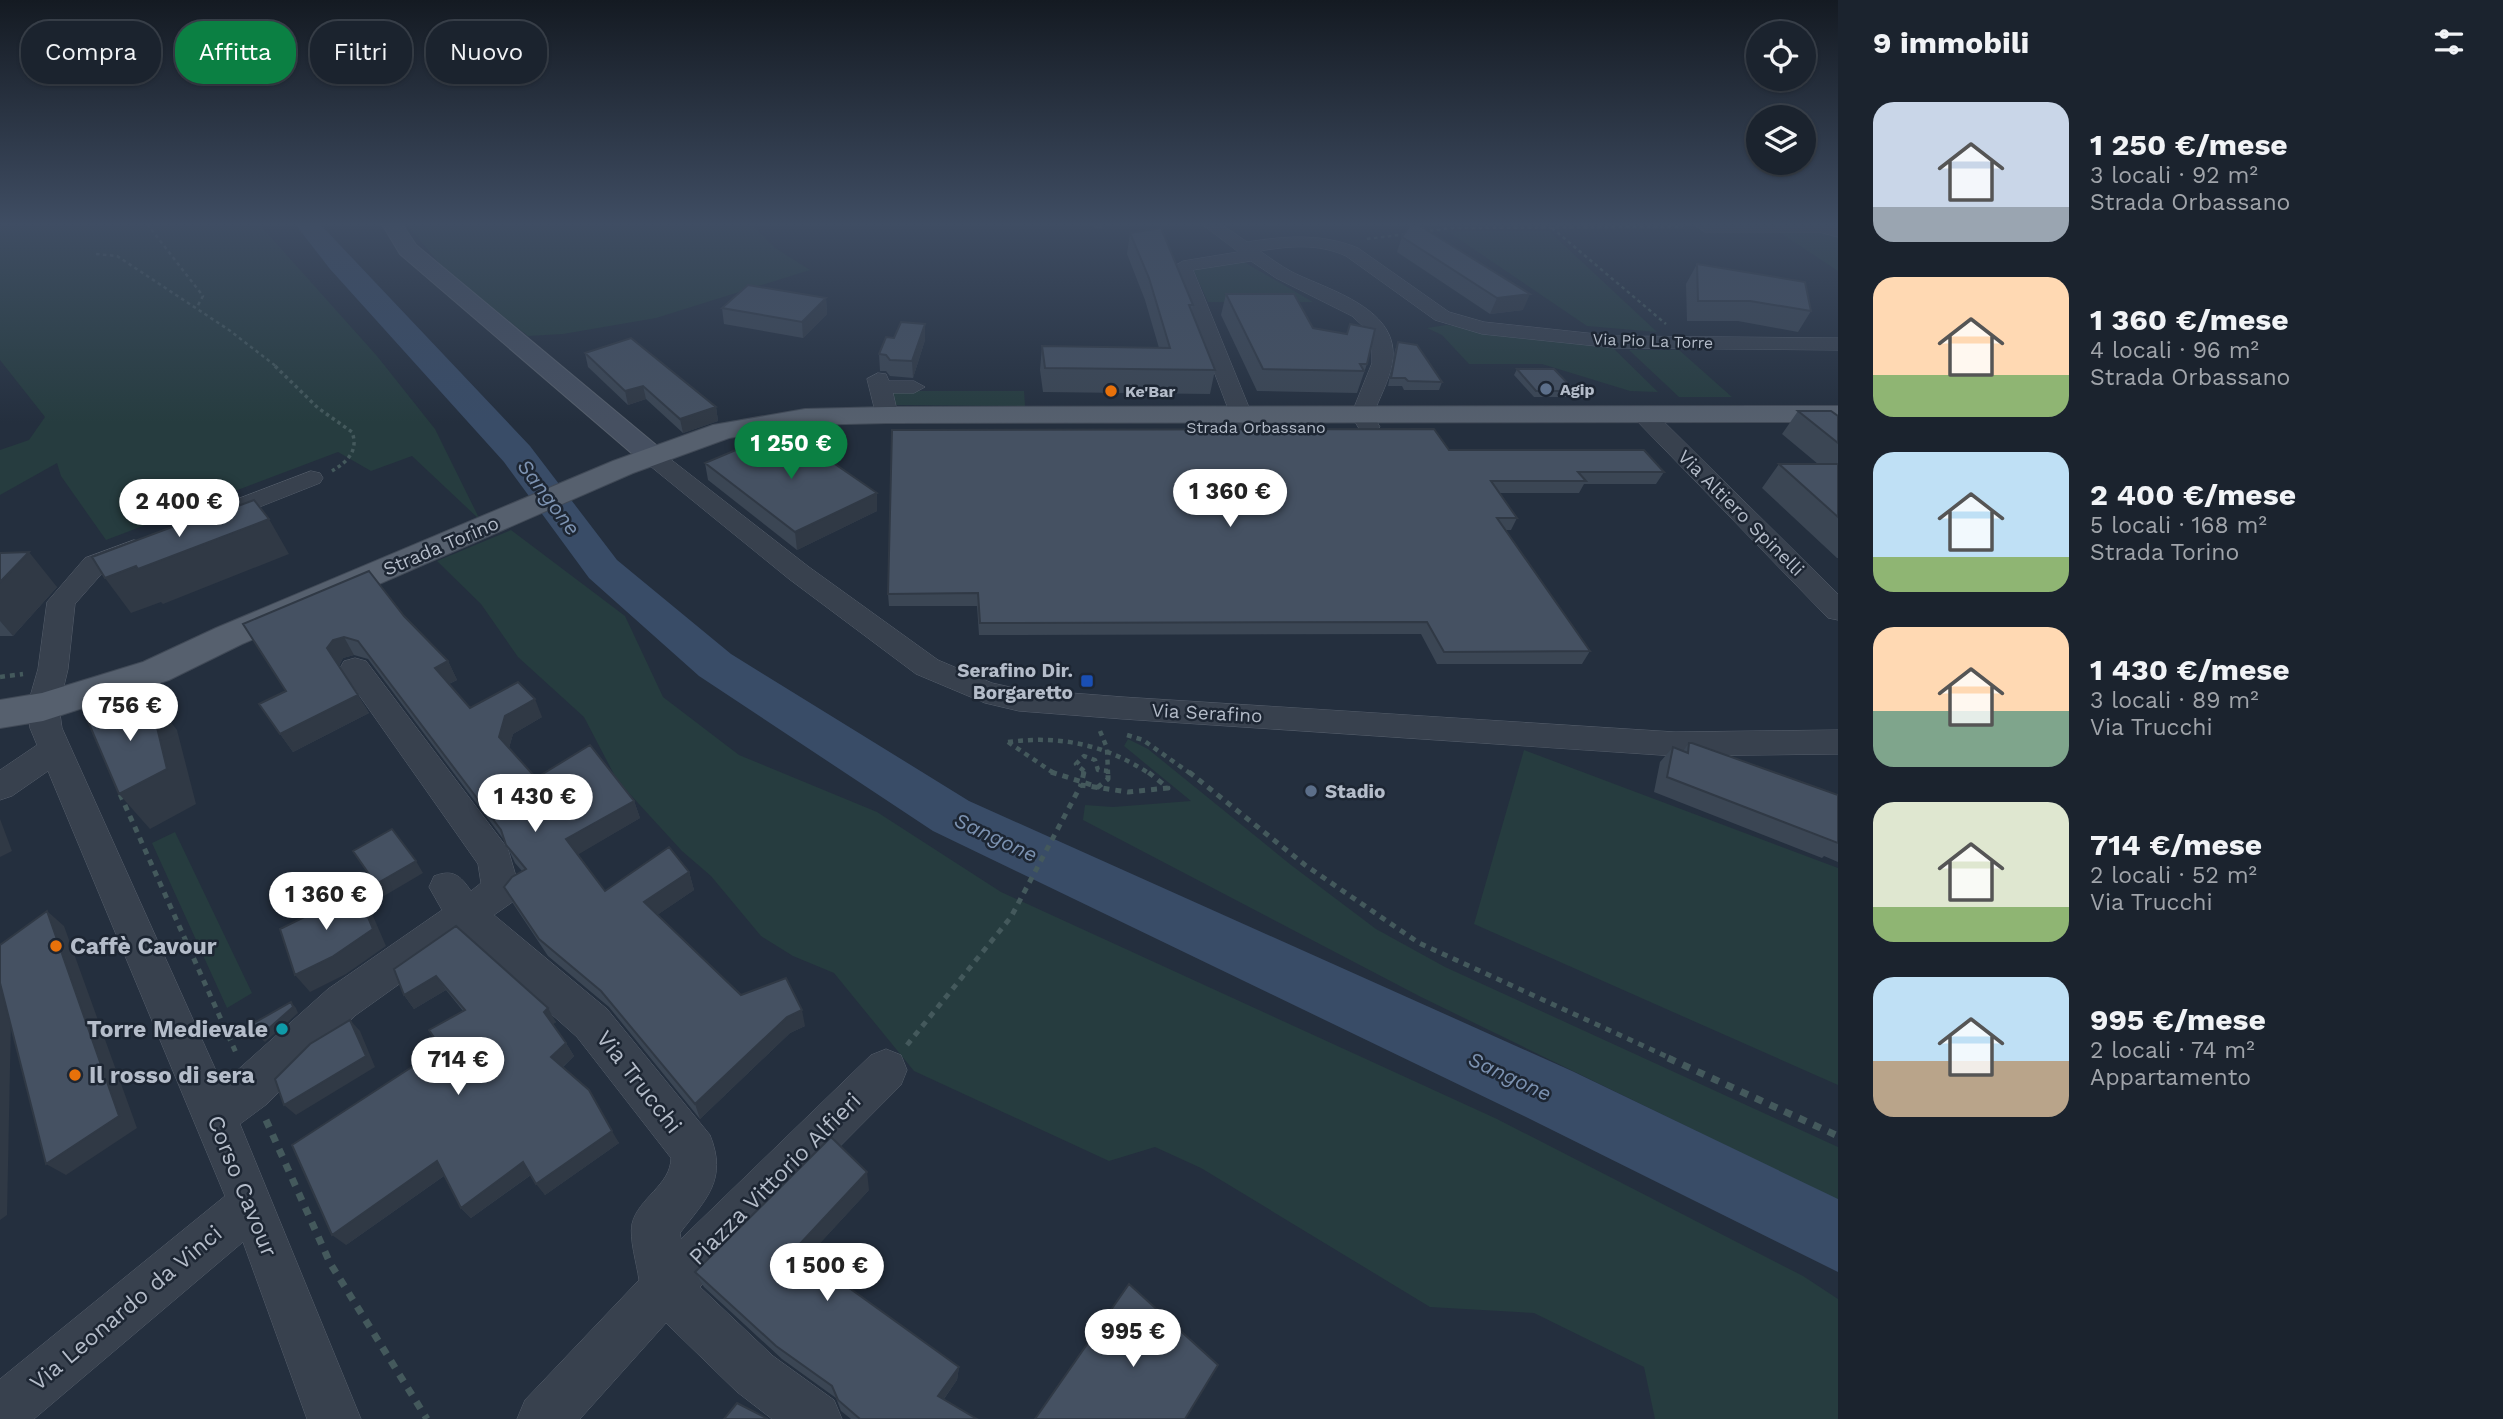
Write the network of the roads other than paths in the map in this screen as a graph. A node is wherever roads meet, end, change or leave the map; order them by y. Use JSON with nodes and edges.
{"nodes":[{"id":1,"x":459,"y":290,"type":"edge"},
{"id":2,"x":1193,"y":290,"type":"edge"},
{"id":3,"x":1314,"y":290,"type":"edge"},
{"id":4,"x":1405,"y":290,"type":"edge"},
{"id":5,"x":1199,"y":306,"type":"junction"},
{"id":6,"x":1226,"y":306,"type":"edge"},
{"id":7,"x":1308,"y":306,"type":"dead end"},
{"id":8,"x":1348,"y":307,"type":"junction"},
{"id":9,"x":1838,"y":344,"type":"edge"},
{"id":10,"x":914,"y":387,"type":"dead end"},
{"id":11,"x":1838,"y":414,"type":"edge"},
{"id":12,"x":887,"y":415,"type":"junction"},
{"id":13,"x":1649,"y":420,"type":"junction"},
{"id":14,"x":1244,"y":421,"type":"junction"},
{"id":15,"x":1365,"y":421,"type":"junction"},
{"id":16,"x":1838,"y":426,"type":"edge"},
{"id":17,"x":664,"y":453,"type":"junction"},
{"id":18,"x":311,"y":478,"type":"road end"},
{"id":19,"x":197,"y":523,"type":"edge"},
{"id":20,"x":159,"y":538,"type":"edge"},
{"id":21,"x":1838,"y":611,"type":"edge"},
{"id":22,"x":355,"y":668,"type":"dead end"},
{"id":23,"x":0,"y":690,"type":"edge"},
{"id":24,"x":46,"y":695,"type":"junction"},
{"id":25,"x":0,"y":713,"type":"edge"},
{"id":26,"x":1838,"y":742,"type":"edge"},
{"id":27,"x":56,"y":749,"type":"junction"},
{"id":28,"x":0,"y":787,"type":"edge"},
{"id":29,"x":457,"y":901,"type":"junction"},
{"id":30,"x":886,"y":1070,"type":"road end"},
{"id":31,"x":214,"y":1117,"type":"junction"},
{"id":32,"x":252,"y":1203,"type":"junction"},
{"id":33,"x":665,"y":1288,"type":"junction"},
{"id":34,"x":0,"y":1413,"type":"edge"},
{"id":35,"x":334,"y":1419,"type":"edge"},
{"id":36,"x":544,"y":1419,"type":"edge"},
{"id":37,"x":816,"y":1419,"type":"edge"}],
"edges":[{"from":1,"to":17,"type":"street"},
{"from":2,"to":5,"type":"street","name":"Via Pio La Torre"},
{"from":3,"to":8,"type":"street"},
{"from":4,"to":9,"type":"street","name":"Via Pio La Torre"},
{"from":5,"to":6,"type":"street"},
{"from":5,"to":14,"type":"street"},
{"from":7,"to":8,"type":"street"},
{"from":8,"to":15,"type":"street"},
{"from":10,"to":12,"type":"street"},
{"from":11,"to":13,"type":"main road","name":"Strada Orbassano"},
{"from":12,"to":14,"type":"main road","name":"Strada Orbassano"},
{"from":12,"to":17,"type":"main road","name":"Strada Orbassano"},
{"from":13,"to":15,"type":"main road","name":"Strada Orbassano"},
{"from":13,"to":16,"type":"main road","name":"Strada Orbassano"},
{"from":13,"to":21,"type":"street","name":"Via Altiero Spinelli"},
{"from":14,"to":15,"type":"main road","name":"Strada Orbassano"},
{"from":14,"to":17,"type":"main road","name":"Strada Orbassano"},
{"from":17,"to":24,"type":"main road","name":"Strada Torino"},
{"from":17,"to":26,"type":"street","name":"Via Serafino"},
{"from":18,"to":19,"type":"street"},
{"from":20,"to":24,"type":"street"},
{"from":22,"to":29,"type":"street"},
{"from":23,"to":24,"type":"main road","name":"Strada Torino"},
{"from":24,"to":25,"type":"main road","name":"Strada Torino"},
{"from":24,"to":27,"type":"street","name":"Corso Cavour"},
{"from":27,"to":28,"type":"street"},
{"from":27,"to":31,"type":"street","name":"Corso Cavour"},
{"from":29,"to":31,"type":"street"},
{"from":29,"to":33,"type":"street","name":"Via Trucchi"},
{"from":30,"to":33,"type":"street","name":"Piazza Vittorio Alfieri"},
{"from":31,"to":32,"type":"street","name":"Corso Cavour"},
{"from":32,"to":34,"type":"street","name":"Via Leonardo da Vinci"},
{"from":32,"to":35,"type":"street","name":"Corso Cavour"},
{"from":33,"to":36,"type":"street","name":"Piazza Vittorio Alfieri"},
{"from":33,"to":37,"type":"street"}]}
